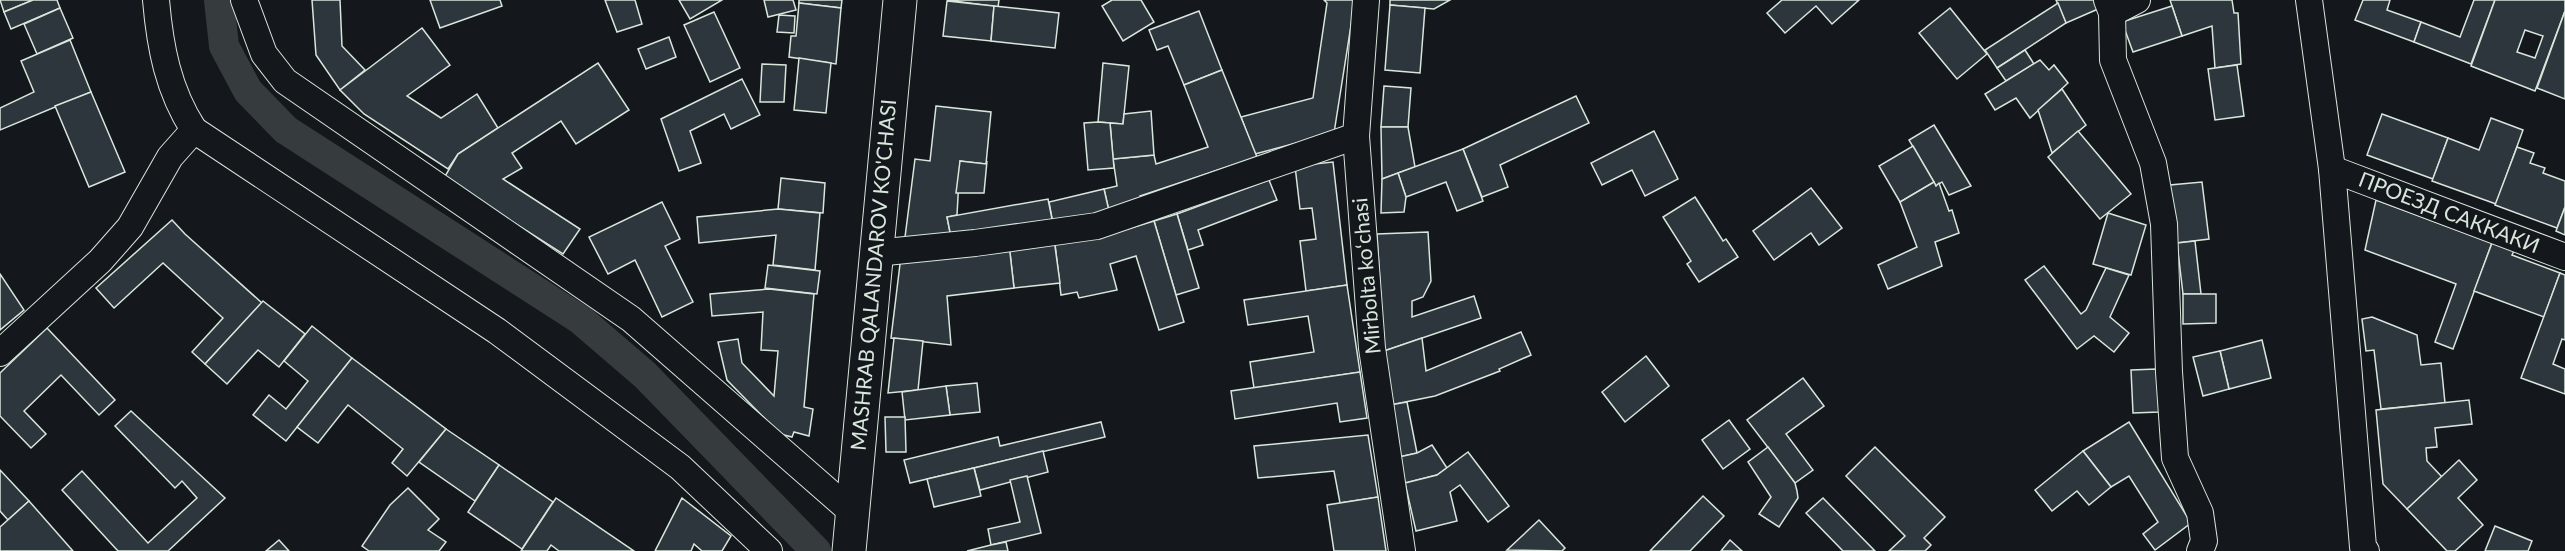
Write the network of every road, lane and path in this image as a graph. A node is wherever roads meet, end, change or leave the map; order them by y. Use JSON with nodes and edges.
{"nodes":[{"id":1,"x":156,"y":0,"type":"edge"},
{"id":2,"x":244,"y":0,"type":"edge"},
{"id":3,"x":900,"y":0,"type":"edge"},
{"id":4,"x":1366,"y":0,"type":"edge"},
{"id":5,"x":2137,"y":0,"type":"edge"},
{"id":6,"x":2309,"y":0,"type":"edge"},
{"id":7,"x":2109,"y":6,"type":"edge"},
{"id":8,"x":194,"y":130,"type":"junction"},
{"id":9,"x":1356,"y":136,"type":"junction"},
{"id":10,"x":2332,"y":169,"type":"junction"},
{"id":11,"x":876,"y":253,"type":"junction"},
{"id":12,"x":2565,"y":257,"type":"edge"},
{"id":13,"x":0,"y":353,"type":"edge"},
{"id":14,"x":853,"y":514,"type":"junction"},
{"id":15,"x":769,"y":551,"type":"edge"},
{"id":16,"x":849,"y":551,"type":"edge"},
{"id":17,"x":1402,"y":551,"type":"edge"},
{"id":18,"x":2200,"y":551,"type":"edge"},
{"id":19,"x":2366,"y":551,"type":"edge"}],
"edges":[{"from":1,"to":8,"type":"street"},
{"from":2,"to":14,"type":"street"},
{"from":3,"to":11,"type":"main road","name":"MASHRAB QALANDAROV KO'CHASI"},
{"from":4,"to":9,"type":"street","name":"Mirbolta koʻchasi"},
{"from":5,"to":7,"type":"street"},
{"from":6,"to":10,"type":"street"},
{"from":7,"to":18,"type":"street"},
{"from":8,"to":13,"type":"street"},
{"from":8,"to":15,"type":"street"},
{"from":9,"to":11,"type":"street"},
{"from":9,"to":17,"type":"street","name":"Mirbolta koʻchasi"},
{"from":10,"to":12,"type":"street","name":"ПРОЕЗД САККАКИ"},
{"from":10,"to":19,"type":"street"},
{"from":11,"to":14,"type":"main road","name":"MASHRAB QALANDAROV KO'CHASI"},
{"from":14,"to":16,"type":"main road","name":"MASHRAB QALANDAROV KO'CHASI"}]}
